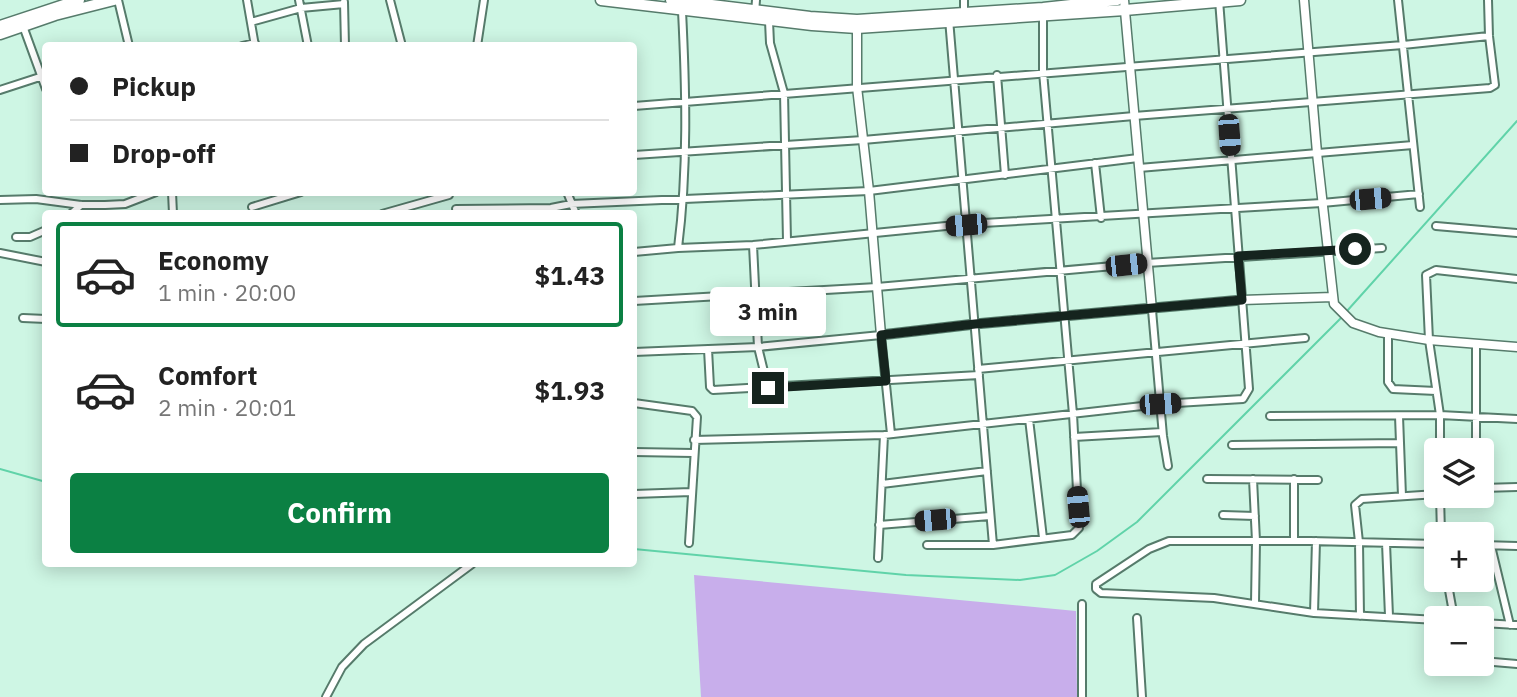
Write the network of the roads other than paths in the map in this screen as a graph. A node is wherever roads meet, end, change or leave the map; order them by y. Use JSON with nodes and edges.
{"nodes":[{"id":1,"x":79,"y":0,"type":"edge"},
{"id":2,"x":116,"y":0,"type":"edge"},
{"id":3,"x":247,"y":0,"type":"edge"},
{"id":4,"x":299,"y":0,"type":"edge"},
{"id":5,"x":390,"y":0,"type":"edge"},
{"id":6,"x":484,"y":0,"type":"edge"},
{"id":7,"x":601,"y":0,"type":"edge"},
{"id":8,"x":671,"y":0,"type":"edge"},
{"id":9,"x":756,"y":0,"type":"edge"},
{"id":10,"x":964,"y":0,"type":"edge"},
{"id":11,"x":1117,"y":0,"type":"edge"},
{"id":12,"x":1240,"y":0,"type":"edge"},
{"id":13,"x":1304,"y":0,"type":"edge"},
{"id":14,"x":1398,"y":0,"type":"edge"},
{"id":15,"x":1489,"y":0,"type":"edge"},
{"id":16,"x":1219,"y":1,"type":"edge"},
{"id":17,"x":344,"y":2,"type":"edge"},
{"id":18,"x":1069,"y":3,"type":"edge"},
{"id":19,"x":1124,"y":5,"type":"edge"},
{"id":20,"x":301,"y":8,"type":"junction"},
{"id":21,"x":682,"y":11,"type":"junction"},
{"id":22,"x":1043,"y":12,"type":"junction"},
{"id":23,"x":964,"y":13,"type":"junction"},
{"id":24,"x":755,"y":15,"type":"junction"},
{"id":25,"x":949,"y":17,"type":"junction"},
{"id":26,"x":769,"y":21,"type":"junction"},
{"id":27,"x":251,"y":22,"type":"junction"},
{"id":28,"x":0,"y":26,"type":"edge"},
{"id":29,"x":23,"y":26,"type":"junction"},
{"id":30,"x":857,"y":28,"type":"junction"},
{"id":31,"x":0,"y":34,"type":"edge"},
{"id":32,"x":1489,"y":36,"type":"junction"},
{"id":33,"x":128,"y":42,"type":"edge"},
{"id":34,"x":255,"y":42,"type":"edge"},
{"id":35,"x":307,"y":42,"type":"edge"},
{"id":36,"x":345,"y":42,"type":"edge"},
{"id":37,"x":401,"y":42,"type":"edge"},
{"id":38,"x":478,"y":42,"type":"edge"},
{"id":39,"x":1403,"y":45,"type":"junction"},
{"id":40,"x":1307,"y":50,"type":"junction"},
{"id":41,"x":1223,"y":57,"type":"junction"},
{"id":42,"x":1130,"y":65,"type":"junction"},
{"id":43,"x":1043,"y":72,"type":"junction"},
{"id":44,"x":42,"y":73,"type":"edge"},
{"id":45,"x":42,"y":75,"type":"edge"},
{"id":46,"x":997,"y":75,"type":"junction"},
{"id":47,"x":954,"y":79,"type":"junction"},
{"id":48,"x":857,"y":87,"type":"junction"},
{"id":49,"x":0,"y":90,"type":"edge"},
{"id":50,"x":784,"y":93,"type":"junction"},
{"id":51,"x":1409,"y":96,"type":"junction"},
{"id":52,"x":687,"y":100,"type":"junction"},
{"id":53,"x":1312,"y":102,"type":"junction"},
{"id":54,"x":637,"y":106,"type":"edge"},
{"id":55,"x":1227,"y":110,"type":"junction"},
{"id":56,"x":1135,"y":116,"type":"junction"},
{"id":57,"x":1048,"y":124,"type":"junction"},
{"id":58,"x":1002,"y":128,"type":"junction"},
{"id":59,"x":959,"y":133,"type":"junction"},
{"id":60,"x":863,"y":140,"type":"junction"},
{"id":61,"x":1413,"y":145,"type":"junction"},
{"id":62,"x":786,"y":146,"type":"junction"},
{"id":63,"x":684,"y":152,"type":"junction"},
{"id":64,"x":1317,"y":153,"type":"junction"},
{"id":65,"x":637,"y":155,"type":"edge"},
{"id":66,"x":1138,"y":158,"type":"junction"},
{"id":67,"x":1231,"y":160,"type":"junction"},
{"id":68,"x":1095,"y":163,"type":"junction"},
{"id":69,"x":1052,"y":168,"type":"junction"},
{"id":70,"x":1139,"y":168,"type":"junction"},
{"id":71,"x":1005,"y":175,"type":"junction"},
{"id":72,"x":963,"y":180,"type":"junction"},
{"id":73,"x":869,"y":191,"type":"junction"},
{"id":74,"x":1419,"y":194,"type":"junction"},
{"id":75,"x":786,"y":195,"type":"junction"},
{"id":76,"x":146,"y":196,"type":"edge"},
{"id":77,"x":282,"y":196,"type":"edge"},
{"id":78,"x":442,"y":196,"type":"edge"},
{"id":79,"x":568,"y":196,"type":"edge"},
{"id":80,"x":0,"y":200,"type":"edge"},
{"id":81,"x":684,"y":200,"type":"junction"},
{"id":82,"x":571,"y":204,"type":"junction"},
{"id":83,"x":1322,"y":204,"type":"junction"},
{"id":84,"x":252,"y":207,"type":"dead end"},
{"id":85,"x":1420,"y":207,"type":"dead end"},
{"id":86,"x":1235,"y":208,"type":"junction"},
{"id":87,"x":81,"y":209,"type":"edge"},
{"id":88,"x":395,"y":210,"type":"edge"},
{"id":89,"x":488,"y":210,"type":"edge"},
{"id":90,"x":574,"y":210,"type":"edge"},
{"id":91,"x":1143,"y":215,"type":"junction"},
{"id":92,"x":1101,"y":218,"type":"junction"},
{"id":93,"x":1056,"y":221,"type":"junction"},
{"id":94,"x":966,"y":225,"type":"junction"},
{"id":95,"x":1436,"y":226,"type":"dead end"},
{"id":96,"x":42,"y":232,"type":"edge"},
{"id":97,"x":872,"y":233,"type":"junction"},
{"id":98,"x":1517,"y":233,"type":"edge"},
{"id":99,"x":16,"y":237,"type":"dead end"},
{"id":100,"x":787,"y":242,"type":"junction"},
{"id":101,"x":753,"y":245,"type":"junction"},
{"id":102,"x":678,"y":248,"type":"junction"},
{"id":103,"x":1382,"y":248,"type":"dead end"},
{"id":104,"x":1327,"y":250,"type":"junction"},
{"id":105,"x":637,"y":252,"type":"edge"},
{"id":106,"x":0,"y":253,"type":"edge"},
{"id":107,"x":1238,"y":256,"type":"junction"},
{"id":108,"x":42,"y":261,"type":"edge"},
{"id":109,"x":1147,"y":263,"type":"junction"},
{"id":110,"x":1061,"y":272,"type":"junction"},
{"id":111,"x":971,"y":278,"type":"junction"},
{"id":112,"x":1517,"y":279,"type":"edge"},
{"id":113,"x":877,"y":287,"type":"junction"},
{"id":114,"x":755,"y":295,"type":"junction"},
{"id":115,"x":1242,"y":300,"type":"junction"},
{"id":116,"x":637,"y":301,"type":"edge"},
{"id":117,"x":1333,"y":301,"type":"junction"},
{"id":118,"x":1152,"y":310,"type":"junction"},
{"id":119,"x":1065,"y":317,"type":"junction"},
{"id":120,"x":23,"y":318,"type":"dead end"},
{"id":121,"x":42,"y":319,"type":"edge"},
{"id":122,"x":975,"y":324,"type":"junction"},
{"id":123,"x":1388,"y":334,"type":"junction"},
{"id":124,"x":881,"y":335,"type":"junction"},
{"id":125,"x":1305,"y":338,"type":"dead end"},
{"id":126,"x":1429,"y":340,"type":"junction"},
{"id":127,"x":1476,"y":344,"type":"junction"},
{"id":128,"x":1245,"y":345,"type":"junction"},
{"id":129,"x":758,"y":347,"type":"junction"},
{"id":130,"x":1517,"y":347,"type":"edge"},
{"id":131,"x":708,"y":349,"type":"junction"},
{"id":132,"x":637,"y":352,"type":"edge"},
{"id":133,"x":1155,"y":353,"type":"junction"},
{"id":134,"x":1069,"y":361,"type":"junction"},
{"id":135,"x":979,"y":372,"type":"junction"},
{"id":136,"x":886,"y":381,"type":"junction"},
{"id":137,"x":768,"y":388,"type":"junction"},
{"id":138,"x":1436,"y":391,"type":"junction"},
{"id":139,"x":637,"y":403,"type":"edge"},
{"id":140,"x":1160,"y":404,"type":"junction"},
{"id":141,"x":1073,"y":414,"type":"junction"},
{"id":142,"x":1440,"y":415,"type":"junction"},
{"id":143,"x":1270,"y":416,"type":"dead end"},
{"id":144,"x":1399,"y":416,"type":"junction"},
{"id":145,"x":1477,"y":417,"type":"junction"},
{"id":146,"x":1029,"y":419,"type":"junction"},
{"id":147,"x":1517,"y":419,"type":"edge"},
{"id":148,"x":983,"y":424,"type":"junction"},
{"id":149,"x":1162,"y":432,"type":"junction"},
{"id":150,"x":888,"y":434,"type":"junction"},
{"id":151,"x":1074,"y":437,"type":"junction"},
{"id":152,"x":1440,"y":438,"type":"edge"},
{"id":153,"x":1476,"y":438,"type":"edge"},
{"id":154,"x":694,"y":440,"type":"junction"},
{"id":155,"x":1400,"y":443,"type":"junction"},
{"id":156,"x":1232,"y":445,"type":"dead end"},
{"id":157,"x":637,"y":452,"type":"edge"},
{"id":158,"x":693,"y":453,"type":"junction"},
{"id":159,"x":1168,"y":466,"type":"dead end"},
{"id":160,"x":987,"y":471,"type":"junction"},
{"id":161,"x":1207,"y":479,"type":"dead end"},
{"id":162,"x":1253,"y":479,"type":"junction"},
{"id":163,"x":1294,"y":479,"type":"junction"},
{"id":164,"x":1318,"y":480,"type":"dead end"},
{"id":165,"x":882,"y":484,"type":"junction"},
{"id":166,"x":1517,"y":487,"type":"edge"},
{"id":167,"x":1494,"y":488,"type":"edge"},
{"id":168,"x":691,"y":492,"type":"junction"},
{"id":169,"x":637,"y":494,"type":"edge"},
{"id":170,"x":1424,"y":495,"type":"edge"},
{"id":171,"x":1402,"y":496,"type":"junction"},
{"id":172,"x":990,"y":516,"type":"junction"},
{"id":173,"x":1223,"y":516,"type":"dead end"},
{"id":174,"x":1255,"y":516,"type":"junction"},
{"id":175,"x":879,"y":524,"type":"junction"},
{"id":176,"x":1043,"y":538,"type":"junction"},
{"id":177,"x":1256,"y":541,"type":"junction"},
{"id":178,"x":1294,"y":541,"type":"junction"},
{"id":179,"x":1316,"y":541,"type":"junction"},
{"id":180,"x":1359,"y":542,"type":"junction"},
{"id":181,"x":688,"y":543,"type":"dead end"},
{"id":182,"x":1386,"y":543,"type":"junction"},
{"id":183,"x":1424,"y":544,"type":"edge"},
{"id":184,"x":928,"y":545,"type":"dead end"},
{"id":185,"x":993,"y":545,"type":"junction"},
{"id":186,"x":1494,"y":546,"type":"edge"},
{"id":187,"x":1517,"y":546,"type":"edge"},
{"id":188,"x":1494,"y":556,"type":"edge"},
{"id":189,"x":878,"y":558,"type":"dead end"},
{"id":190,"x":468,"y":567,"type":"edge"},
{"id":191,"x":1255,"y":603,"type":"junction"},
{"id":192,"x":1082,"y":604,"type":"dead end"},
{"id":193,"x":1314,"y":613,"type":"junction"},
{"id":194,"x":1360,"y":616,"type":"junction"},
{"id":195,"x":1389,"y":616,"type":"junction"},
{"id":196,"x":1138,"y":618,"type":"dead end"},
{"id":197,"x":1424,"y":619,"type":"edge"},
{"id":198,"x":1494,"y":624,"type":"edge"},
{"id":199,"x":1514,"y":625,"type":"edge"},
{"id":200,"x":1494,"y":662,"type":"edge"},
{"id":201,"x":1517,"y":664,"type":"edge"},
{"id":202,"x":326,"y":697,"type":"edge"},
{"id":203,"x":1082,"y":697,"type":"edge"},
{"id":204,"x":1142,"y":697,"type":"edge"}],
"edges":[{"from":1,"to":28,"type":"main road"},
{"from":2,"to":29,"type":"main road"},
{"from":2,"to":33,"type":"street"},
{"from":3,"to":27,"type":"street"},
{"from":4,"to":20,"type":"street"},
{"from":5,"to":37,"type":"street"},
{"from":6,"to":38,"type":"street"},
{"from":7,"to":21,"type":"main road"},
{"from":8,"to":24,"type":"main road"},
{"from":9,"to":24,"type":"street"},
{"from":10,"to":23,"type":"street"},
{"from":11,"to":18,"type":"main road"},
{"from":12,"to":16,"type":"main road"},
{"from":13,"to":40,"type":"street"},
{"from":14,"to":39,"type":"street"},
{"from":15,"to":32,"type":"street"},
{"from":16,"to":19,"type":"main road"},
{"from":16,"to":41,"type":"street"},
{"from":17,"to":20,"type":"street"},
{"from":17,"to":36,"type":"street"},
{"from":18,"to":22,"type":"main road"},
{"from":19,"to":22,"type":"main road"},
{"from":19,"to":42,"type":"street"},
{"from":20,"to":27,"type":"street"},
{"from":20,"to":35,"type":"street"},
{"from":21,"to":24,"type":"main road"},
{"from":21,"to":52,"type":"street"},
{"from":22,"to":23,"type":"main road"},
{"from":22,"to":25,"type":"main road"},
{"from":22,"to":43,"type":"street"},
{"from":23,"to":25,"type":"main road"},
{"from":24,"to":25,"type":"main road"},
{"from":24,"to":26,"type":"main road"},
{"from":25,"to":30,"type":"main road"},
{"from":25,"to":47,"type":"street"},
{"from":26,"to":30,"type":"main road"},
{"from":26,"to":50,"type":"street"},
{"from":27,"to":34,"type":"street"},
{"from":29,"to":31,"type":"main road"},
{"from":29,"to":44,"type":"street"},
{"from":30,"to":48,"type":"street"},
{"from":32,"to":39,"type":"street"},
{"from":32,"to":51,"type":"street"},
{"from":39,"to":40,"type":"street"},
{"from":39,"to":51,"type":"street"},
{"from":40,"to":41,"type":"street"},
{"from":40,"to":53,"type":"street"},
{"from":41,"to":42,"type":"street"},
{"from":41,"to":55,"type":"street"},
{"from":42,"to":43,"type":"street"},
{"from":42,"to":56,"type":"street"},
{"from":43,"to":46,"type":"street"},
{"from":43,"to":57,"type":"street"},
{"from":45,"to":49,"type":"street"},
{"from":46,"to":47,"type":"street"},
{"from":46,"to":58,"type":"street"},
{"from":47,"to":48,"type":"street"},
{"from":47,"to":59,"type":"street"},
{"from":48,"to":50,"type":"street"},
{"from":48,"to":60,"type":"street"},
{"from":50,"to":52,"type":"street"},
{"from":50,"to":62,"type":"street"},
{"from":51,"to":53,"type":"street"},
{"from":51,"to":61,"type":"street"},
{"from":52,"to":54,"type":"street"},
{"from":52,"to":63,"type":"street"},
{"from":53,"to":55,"type":"street"},
{"from":53,"to":64,"type":"street"},
{"from":55,"to":56,"type":"street"},
{"from":55,"to":67,"type":"street"},
{"from":56,"to":57,"type":"street"},
{"from":56,"to":66,"type":"street"},
{"from":57,"to":58,"type":"street"},
{"from":57,"to":69,"type":"street"},
{"from":58,"to":59,"type":"street"},
{"from":58,"to":71,"type":"street"},
{"from":59,"to":60,"type":"street"},
{"from":59,"to":72,"type":"street"},
{"from":60,"to":62,"type":"street"},
{"from":60,"to":73,"type":"street"},
{"from":61,"to":64,"type":"street"},
{"from":61,"to":74,"type":"street"},
{"from":62,"to":63,"type":"street"},
{"from":62,"to":75,"type":"street"},
{"from":63,"to":65,"type":"street"},
{"from":63,"to":81,"type":"street"},
{"from":64,"to":67,"type":"street"},
{"from":64,"to":83,"type":"street"},
{"from":66,"to":68,"type":"street"},
{"from":66,"to":70,"type":"street"},
{"from":67,"to":70,"type":"street"},
{"from":67,"to":86,"type":"street"},
{"from":68,"to":69,"type":"street"},
{"from":68,"to":92,"type":"street"},
{"from":69,"to":71,"type":"street"},
{"from":69,"to":93,"type":"street"},
{"from":70,"to":91,"type":"street"},
{"from":71,"to":72,"type":"street"},
{"from":72,"to":73,"type":"street"},
{"from":72,"to":94,"type":"street"},
{"from":73,"to":75,"type":"street"},
{"from":73,"to":97,"type":"street"},
{"from":74,"to":83,"type":"street"},
{"from":74,"to":85,"type":"street"},
{"from":75,"to":81,"type":"street"},
{"from":75,"to":100,"type":"street"},
{"from":76,"to":87,"type":"street"},
{"from":77,"to":84,"type":"street"},
{"from":78,"to":88,"type":"street"},
{"from":79,"to":82,"type":"street"},
{"from":80,"to":87,"type":"street"},
{"from":81,"to":82,"type":"street"},
{"from":81,"to":102,"type":"street"},
{"from":82,"to":89,"type":"street"},
{"from":82,"to":90,"type":"street"},
{"from":83,"to":86,"type":"street"},
{"from":83,"to":104,"type":"street"},
{"from":86,"to":91,"type":"street"},
{"from":86,"to":107,"type":"street"},
{"from":91,"to":92,"type":"street"},
{"from":91,"to":109,"type":"street"},
{"from":92,"to":93,"type":"street"},
{"from":93,"to":94,"type":"street"},
{"from":93,"to":110,"type":"street"},
{"from":94,"to":97,"type":"street"},
{"from":94,"to":111,"type":"street"},
{"from":95,"to":98,"type":"street"},
{"from":96,"to":99,"type":"street"},
{"from":97,"to":100,"type":"street"},
{"from":97,"to":113,"type":"street"},
{"from":100,"to":101,"type":"street"},
{"from":101,"to":102,"type":"street"},
{"from":101,"to":114,"type":"street"},
{"from":102,"to":105,"type":"street"},
{"from":103,"to":104,"type":"street"},
{"from":104,"to":107,"type":"street"},
{"from":104,"to":117,"type":"street"},
{"from":106,"to":108,"type":"street"},
{"from":107,"to":109,"type":"street"},
{"from":107,"to":115,"type":"street"},
{"from":109,"to":110,"type":"street"},
{"from":109,"to":118,"type":"street"},
{"from":110,"to":111,"type":"street"},
{"from":110,"to":119,"type":"street"},
{"from":111,"to":113,"type":"street"},
{"from":111,"to":122,"type":"street"},
{"from":112,"to":126,"type":"street"},
{"from":113,"to":114,"type":"street"},
{"from":113,"to":124,"type":"street"},
{"from":114,"to":116,"type":"street"},
{"from":114,"to":129,"type":"street"},
{"from":115,"to":117,"type":"street"},
{"from":115,"to":118,"type":"street"},
{"from":115,"to":128,"type":"street"},
{"from":117,"to":123,"type":"street"},
{"from":118,"to":119,"type":"street"},
{"from":118,"to":133,"type":"street"},
{"from":119,"to":122,"type":"street"},
{"from":119,"to":134,"type":"street"},
{"from":120,"to":121,"type":"street"},
{"from":122,"to":124,"type":"street"},
{"from":122,"to":135,"type":"street"},
{"from":123,"to":126,"type":"street"},
{"from":123,"to":138,"type":"street"},
{"from":124,"to":129,"type":"street"},
{"from":124,"to":136,"type":"street"},
{"from":125,"to":128,"type":"street"},
{"from":126,"to":127,"type":"street"},
{"from":126,"to":138,"type":"street"},
{"from":127,"to":130,"type":"street"},
{"from":127,"to":145,"type":"street"},
{"from":128,"to":133,"type":"street"},
{"from":128,"to":140,"type":"street"},
{"from":129,"to":131,"type":"street"},
{"from":129,"to":137,"type":"street"},
{"from":131,"to":132,"type":"street"},
{"from":131,"to":137,"type":"street"},
{"from":133,"to":134,"type":"street"},
{"from":133,"to":140,"type":"street"},
{"from":134,"to":135,"type":"street"},
{"from":134,"to":141,"type":"street"},
{"from":135,"to":136,"type":"street"},
{"from":135,"to":148,"type":"street"},
{"from":136,"to":137,"type":"street"},
{"from":136,"to":150,"type":"street"},
{"from":138,"to":142,"type":"street"},
{"from":139,"to":154,"type":"street"},
{"from":140,"to":141,"type":"street"},
{"from":140,"to":149,"type":"street"},
{"from":141,"to":146,"type":"street"},
{"from":141,"to":151,"type":"street"},
{"from":142,"to":144,"type":"street"},
{"from":142,"to":145,"type":"street"},
{"from":142,"to":152,"type":"street"},
{"from":143,"to":144,"type":"street"},
{"from":144,"to":155,"type":"street"},
{"from":145,"to":147,"type":"street"},
{"from":145,"to":153,"type":"street"},
{"from":146,"to":148,"type":"street"},
{"from":146,"to":176,"type":"street"},
{"from":148,"to":150,"type":"street"},
{"from":148,"to":160,"type":"street"},
{"from":149,"to":151,"type":"street"},
{"from":149,"to":159,"type":"street"},
{"from":150,"to":154,"type":"street"},
{"from":150,"to":165,"type":"street"},
{"from":151,"to":176,"type":"street"},
{"from":154,"to":158,"type":"street"},
{"from":155,"to":156,"type":"street"},
{"from":155,"to":171,"type":"street"},
{"from":157,"to":158,"type":"street"},
{"from":158,"to":168,"type":"street"},
{"from":160,"to":165,"type":"street"},
{"from":160,"to":172,"type":"street"},
{"from":161,"to":162,"type":"street"},
{"from":162,"to":163,"type":"street"},
{"from":162,"to":174,"type":"street"},
{"from":163,"to":164,"type":"street"},
{"from":163,"to":178,"type":"street"},
{"from":165,"to":175,"type":"street"},
{"from":166,"to":167,"type":"street"},
{"from":168,"to":169,"type":"street"},
{"from":168,"to":181,"type":"street"},
{"from":170,"to":171,"type":"street"},
{"from":171,"to":180,"type":"street"},
{"from":172,"to":175,"type":"street"},
{"from":172,"to":185,"type":"street"},
{"from":173,"to":174,"type":"street"},
{"from":174,"to":177,"type":"street"},
{"from":175,"to":189,"type":"street"},
{"from":176,"to":185,"type":"street"},
{"from":177,"to":178,"type":"street"},
{"from":177,"to":191,"type":"street"},
{"from":177,"to":191,"type":"street"},
{"from":178,"to":179,"type":"street"},
{"from":179,"to":180,"type":"street"},
{"from":179,"to":193,"type":"street"},
{"from":180,"to":182,"type":"street"},
{"from":180,"to":194,"type":"street"},
{"from":182,"to":183,"type":"street"},
{"from":182,"to":195,"type":"street"},
{"from":184,"to":185,"type":"street"},
{"from":186,"to":187,"type":"street"},
{"from":188,"to":199,"type":"street"},
{"from":190,"to":202,"type":"street"},
{"from":191,"to":193,"type":"street"},
{"from":192,"to":203,"type":"street"},
{"from":193,"to":194,"type":"street"},
{"from":194,"to":195,"type":"street"},
{"from":195,"to":197,"type":"street"},
{"from":196,"to":204,"type":"street"},
{"from":198,"to":199,"type":"street"},
{"from":200,"to":201,"type":"street"}]}
